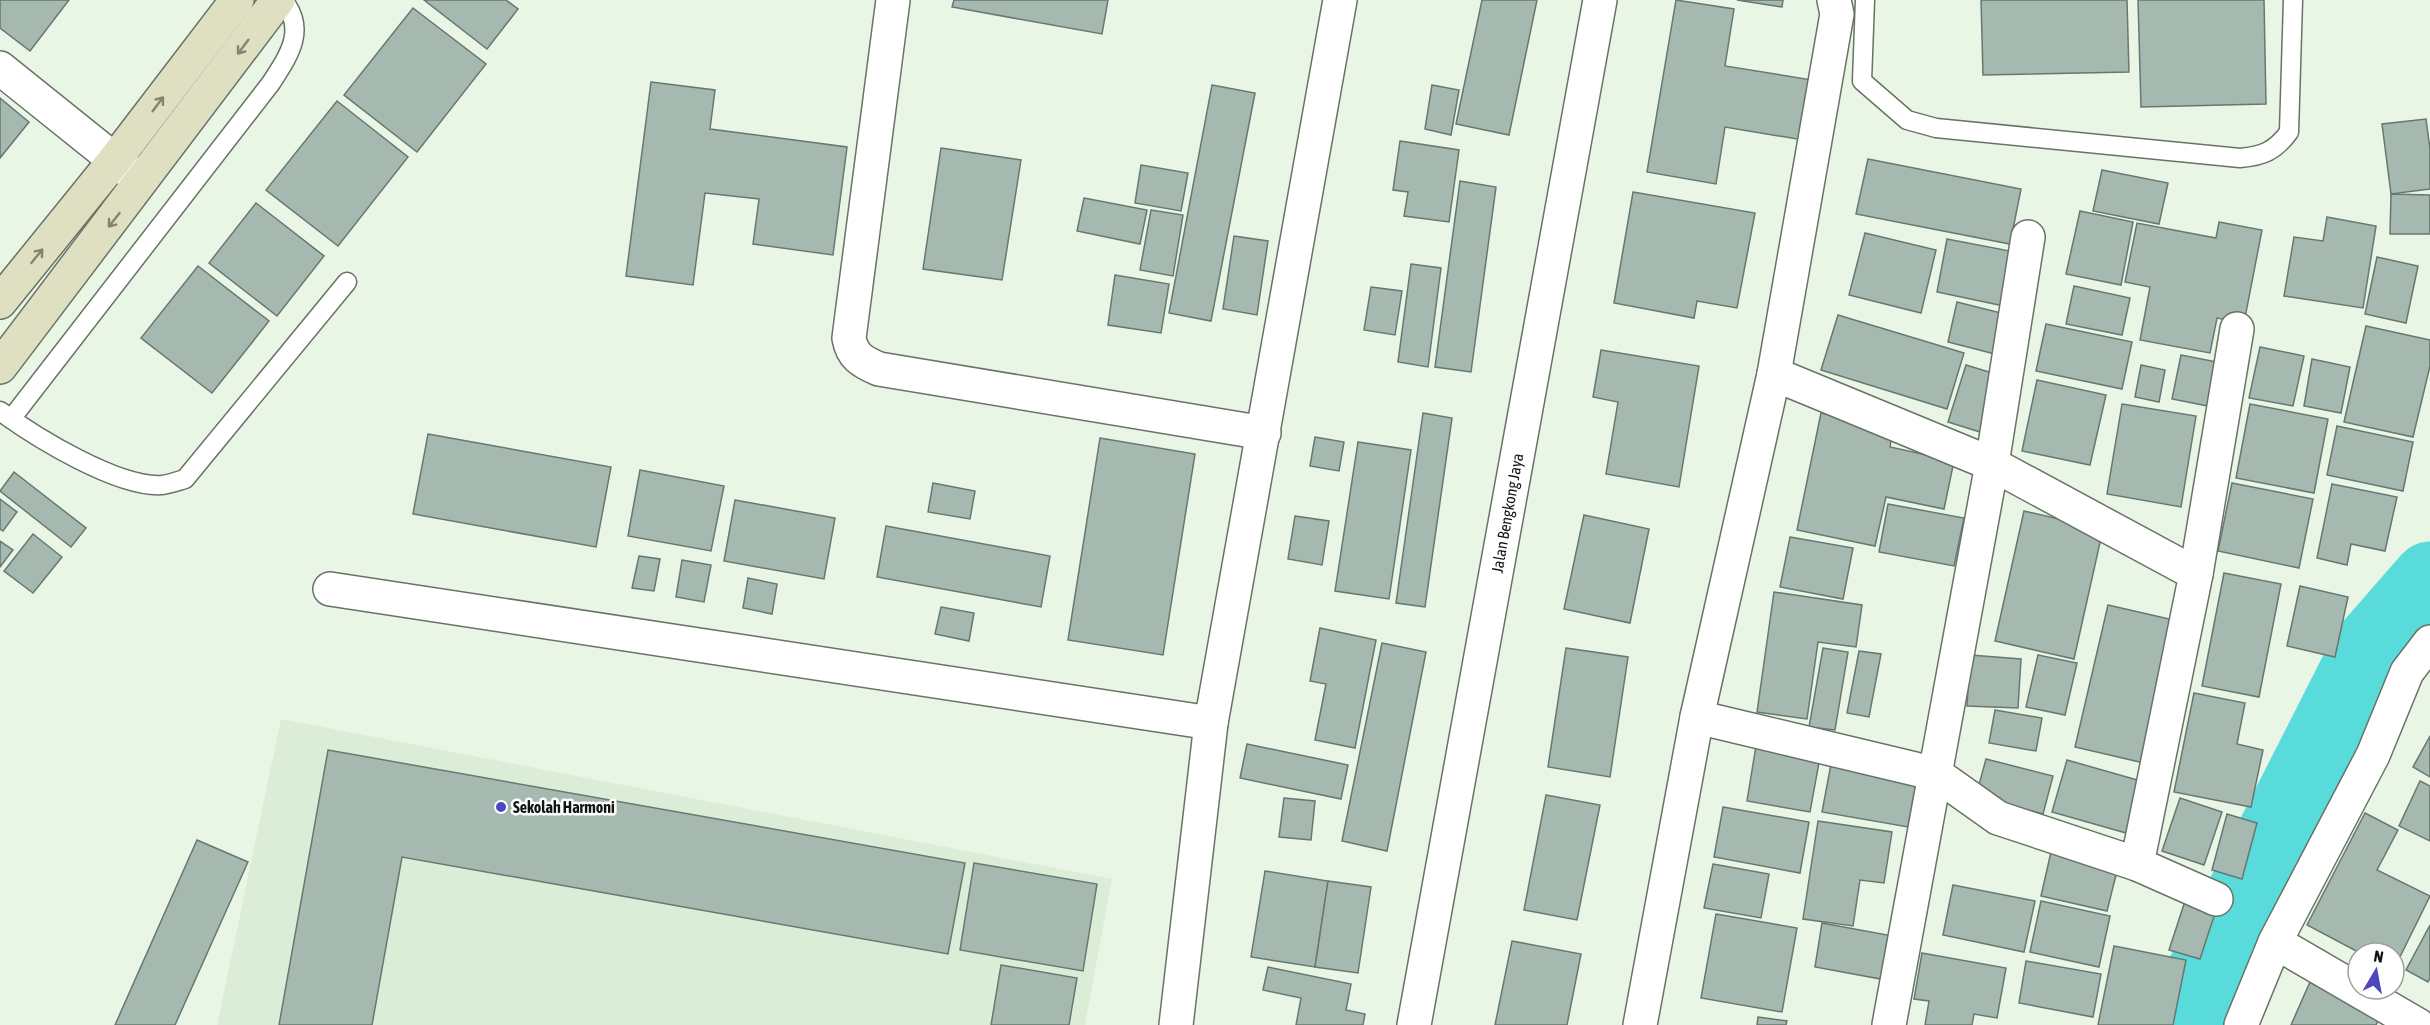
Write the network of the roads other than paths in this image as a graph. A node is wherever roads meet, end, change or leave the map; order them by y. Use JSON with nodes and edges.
{"nodes":[{"id":1,"x":237,"y":0,"type":"edge"},
{"id":2,"x":278,"y":0,"type":"edge"},
{"id":3,"x":283,"y":0,"type":"edge"},
{"id":4,"x":893,"y":0,"type":"edge"},
{"id":5,"x":1340,"y":0,"type":"edge"},
{"id":6,"x":1600,"y":0,"type":"edge"},
{"id":7,"x":1834,"y":0,"type":"edge"},
{"id":8,"x":1865,"y":0,"type":"edge"},
{"id":9,"x":2293,"y":0,"type":"edge"},
{"id":10,"x":0,"y":68,"type":"edge"},
{"id":11,"x":114,"y":160,"type":"junction"},
{"id":12,"x":142,"y":183,"type":"junction"},
{"id":13,"x":2028,"y":237,"type":"dead end"},
{"id":14,"x":347,"y":282,"type":"dead end"},
{"id":15,"x":0,"y":302,"type":"edge"},
{"id":16,"x":2237,"y":329,"type":"dead end"},
{"id":17,"x":0,"y":367,"type":"edge"},
{"id":18,"x":1774,"y":374,"type":"junction"},
{"id":19,"x":6,"y":415,"type":"edge"},
{"id":20,"x":1264,"y":433,"type":"junction"},
{"id":21,"x":1992,"y":464,"type":"junction"},
{"id":22,"x":2196,"y":574,"type":"junction"},
{"id":23,"x":330,"y":589,"type":"dead end"},
{"id":24,"x":2430,"y":642,"type":"edge"},
{"id":25,"x":1697,"y":717,"type":"junction"},
{"id":26,"x":1211,"y":723,"type":"junction"},
{"id":27,"x":1936,"y":774,"type":"junction"},
{"id":28,"x":2137,"y":864,"type":"junction"},
{"id":29,"x":2216,"y":899,"type":"dead end"},
{"id":30,"x":2274,"y":942,"type":"junction"},
{"id":31,"x":1176,"y":1025,"type":"edge"},
{"id":32,"x":1414,"y":1025,"type":"edge"},
{"id":33,"x":1640,"y":1025,"type":"edge"},
{"id":34,"x":1889,"y":1025,"type":"edge"},
{"id":35,"x":2241,"y":1025,"type":"edge"},
{"id":36,"x":2418,"y":1025,"type":"edge"}],
"edges":[{"from":11,"to":1,"type":"main road","one_way":true},
{"from":2,"to":12,"type":"main road","one_way":true},
{"from":3,"to":19,"type":"lane"},
{"from":4,"to":20,"type":"street"},
{"from":5,"to":20,"type":"street"},
{"from":6,"to":32,"type":"street","name":"Jalan Bengkong Jaya"},
{"from":7,"to":18,"type":"street"},
{"from":8,"to":9,"type":"lane"},
{"from":10,"to":11,"type":"street"},
{"from":11,"to":12,"type":"street"},
{"from":15,"to":11,"type":"main road","one_way":true},
{"from":12,"to":17,"type":"main road","one_way":true},
{"from":13,"to":21,"type":"street"},
{"from":14,"to":19,"type":"lane"},
{"from":16,"to":22,"type":"street"},
{"from":18,"to":21,"type":"street"},
{"from":18,"to":25,"type":"street"},
{"from":20,"to":26,"type":"street"},
{"from":21,"to":22,"type":"street"},
{"from":21,"to":27,"type":"street"},
{"from":22,"to":28,"type":"street"},
{"from":23,"to":26,"type":"street"},
{"from":24,"to":30,"type":"street"},
{"from":25,"to":27,"type":"street"},
{"from":25,"to":33,"type":"street"},
{"from":26,"to":31,"type":"street"},
{"from":27,"to":28,"type":"street"},
{"from":27,"to":34,"type":"street"},
{"from":28,"to":29,"type":"street"},
{"from":30,"to":35,"type":"street"},
{"from":30,"to":36,"type":"street"}]}
